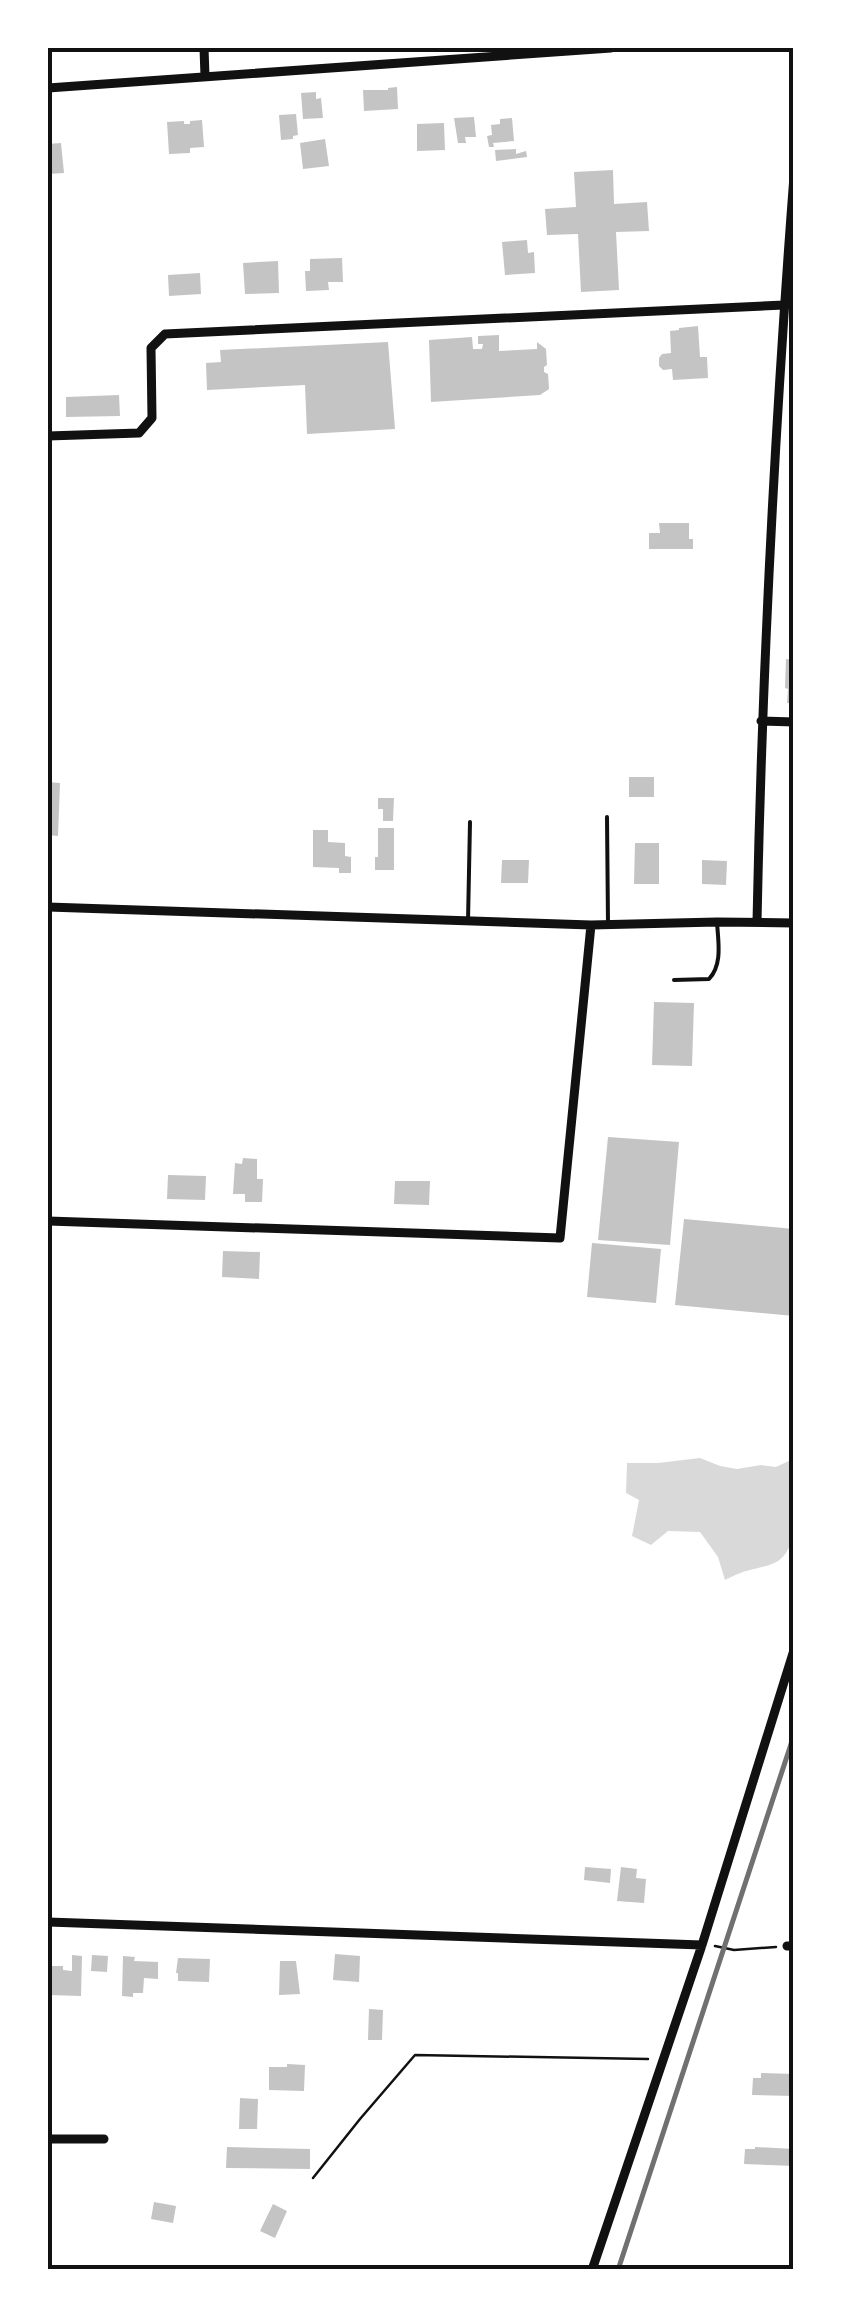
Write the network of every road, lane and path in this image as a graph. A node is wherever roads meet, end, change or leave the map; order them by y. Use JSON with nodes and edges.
{"nodes":[{"id":1,"x":204,"y":48,"type":"edge"},
{"id":2,"x":388,"y":48,"type":"edge"},
{"id":3,"x":612,"y":48,"type":"edge"},
{"id":4,"x":567,"y":50,"type":"edge"},
{"id":5,"x":389,"y":63,"type":"junction"},
{"id":6,"x":205,"y":76,"type":"junction"},
{"id":7,"x":48,"y":88,"type":"edge"},
{"id":8,"x":794,"y":176,"type":"edge"},
{"id":9,"x":784,"y":306,"type":"junction"},
{"id":10,"x":48,"y":436,"type":"edge"},
{"id":11,"x":761,"y":721,"type":"junction"},
{"id":12,"x":794,"y":722,"type":"edge"},
{"id":13,"x":607,"y":816,"type":"dead end"},
{"id":14,"x":470,"y":822,"type":"dead end"},
{"id":15,"x":48,"y":907,"type":"edge"},
{"id":16,"x":468,"y":921,"type":"junction"},
{"id":17,"x":718,"y":922,"type":"junction"},
{"id":18,"x":757,"y":922,"type":"junction"},
{"id":19,"x":794,"y":923,"type":"edge"},
{"id":20,"x":608,"y":924,"type":"junction"},
{"id":21,"x":591,"y":925,"type":"junction"},
{"id":22,"x":674,"y":980,"type":"dead end"},
{"id":23,"x":48,"y":1221,"type":"edge"},
{"id":24,"x":794,"y":1650,"type":"edge"},
{"id":25,"x":48,"y":1922,"type":"edge"},
{"id":26,"x":702,"y":1945,"type":"junction"},
{"id":27,"x":790,"y":1946,"type":"edge"},
{"id":28,"x":664,"y":2060,"type":"junction"},
{"id":29,"x":48,"y":2139,"type":"edge"},
{"id":30,"x":104,"y":2139,"type":"dead end"},
{"id":31,"x":313,"y":2178,"type":"dead end"},
{"id":32,"x":592,"y":2270,"type":"edge"}],
"edges":[{"from":1,"to":6,"type":"street"},
{"from":2,"to":5,"type":"street"},
{"from":3,"to":4,"type":"street"},
{"from":4,"to":5,"type":"street"},
{"from":5,"to":6,"type":"street"},
{"from":6,"to":7,"type":"street"},
{"from":8,"to":9,"type":"street"},
{"from":9,"to":10,"type":"street"},
{"from":9,"to":11,"type":"street"},
{"from":11,"to":12,"type":"street"},
{"from":11,"to":18,"type":"street"},
{"from":13,"to":20,"type":"lane"},
{"from":14,"to":16,"type":"lane"},
{"from":15,"to":16,"type":"street"},
{"from":16,"to":21,"type":"street"},
{"from":17,"to":18,"type":"street"},
{"from":17,"to":20,"type":"street"},
{"from":17,"to":22,"type":"lane"},
{"from":18,"to":19,"type":"street"},
{"from":20,"to":21,"type":"street"},
{"from":21,"to":23,"type":"street"},
{"from":24,"to":26,"type":"street"},
{"from":25,"to":26,"type":"street"},
{"from":26,"to":27,"type":"path"},
{"from":26,"to":28,"type":"street"},
{"from":28,"to":31,"type":"path"},
{"from":28,"to":32,"type":"street"},
{"from":29,"to":30,"type":"street"}]}
